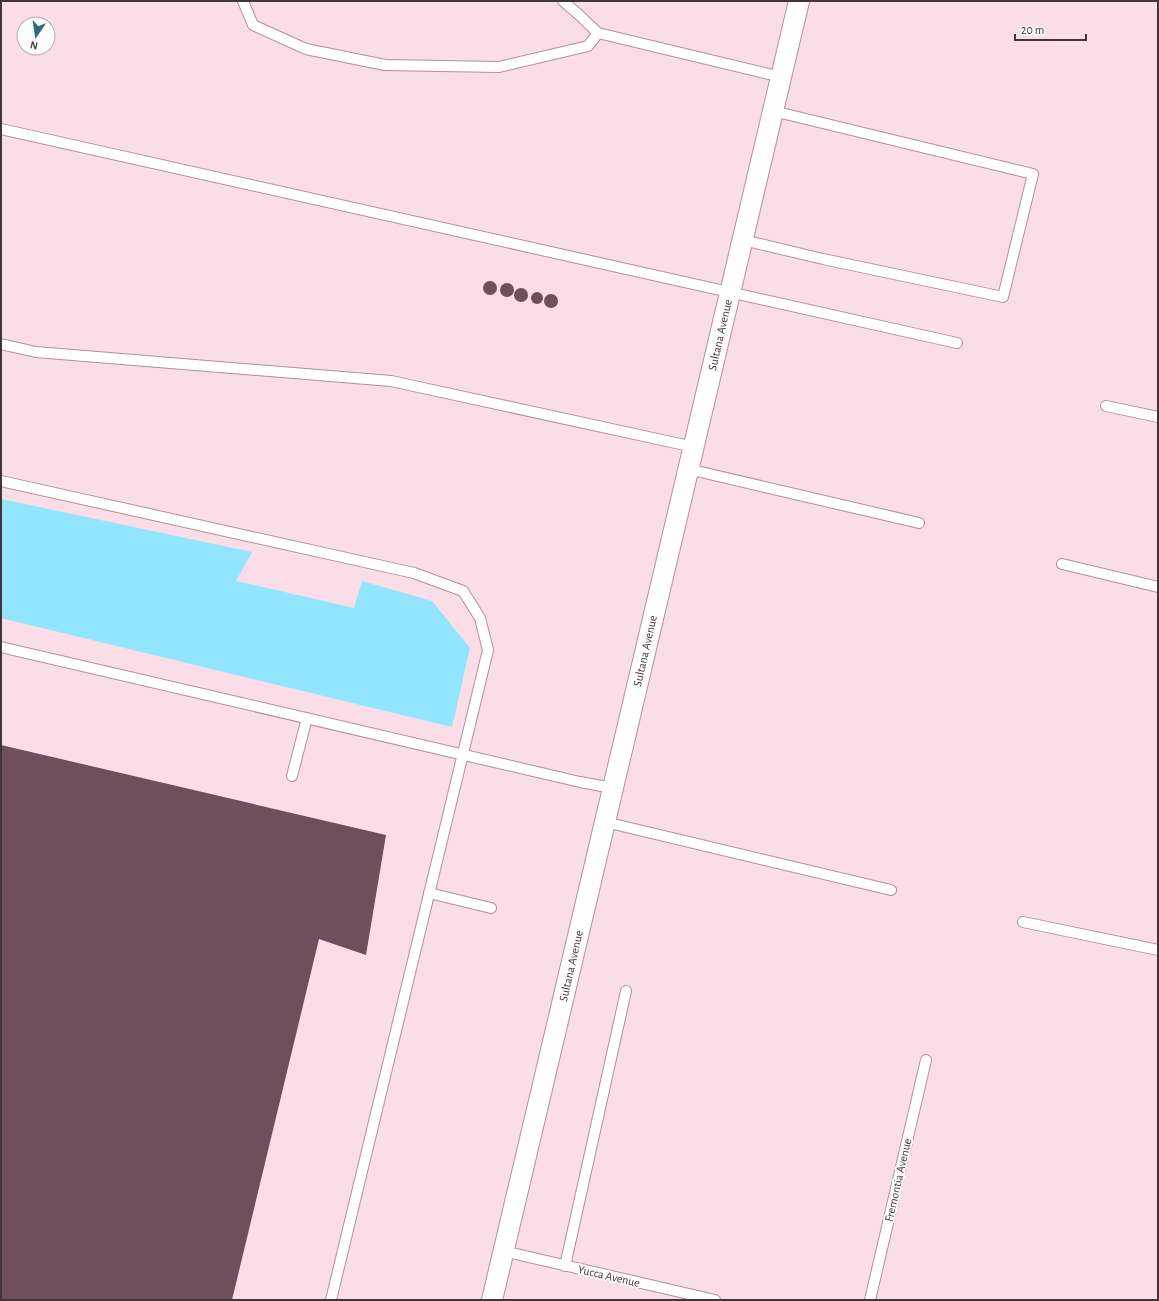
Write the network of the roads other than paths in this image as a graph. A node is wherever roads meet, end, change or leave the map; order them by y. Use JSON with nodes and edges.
{"nodes":[{"id":1,"x":243,"y":1,"type":"edge"},
{"id":2,"x":562,"y":1,"type":"edge"},
{"id":3,"x":799,"y":1,"type":"edge"},
{"id":4,"x":598,"y":32,"type":"junction"},
{"id":5,"x":781,"y":76,"type":"junction"},
{"id":6,"x":773,"y":111,"type":"junction"},
{"id":7,"x":1,"y":129,"type":"edge"},
{"id":8,"x":743,"y":240,"type":"junction"},
{"id":9,"x":730,"y":292,"type":"junction"},
{"id":10,"x":957,"y":342,"type":"dead end"},
{"id":11,"x":1,"y":344,"type":"edge"},
{"id":12,"x":1106,"y":406,"type":"dead end"},
{"id":13,"x":1158,"y":417,"type":"edge"},
{"id":14,"x":694,"y":447,"type":"junction"},
{"id":15,"x":688,"y":469,"type":"junction"},
{"id":16,"x":1,"y":481,"type":"edge"},
{"id":17,"x":918,"y":523,"type":"dead end"},
{"id":18,"x":1062,"y":564,"type":"dead end"},
{"id":19,"x":1158,"y":587,"type":"edge"},
{"id":20,"x":1,"y":647,"type":"edge"},
{"id":21,"x":307,"y":718,"type":"junction"},
{"id":22,"x":462,"y":754,"type":"junction"},
{"id":23,"x":292,"y":776,"type":"dead end"},
{"id":24,"x":613,"y":788,"type":"junction"},
{"id":25,"x":605,"y":822,"type":"junction"},
{"id":26,"x":891,"y":890,"type":"dead end"},
{"id":27,"x":429,"y":893,"type":"junction"},
{"id":28,"x":491,"y":908,"type":"dead end"},
{"id":29,"x":1023,"y":922,"type":"dead end"},
{"id":30,"x":1158,"y":950,"type":"edge"},
{"id":31,"x":626,"y":992,"type":"dead end"},
{"id":32,"x":926,"y":1060,"type":"dead end"},
{"id":33,"x":503,"y":1251,"type":"junction"},
{"id":34,"x":565,"y":1266,"type":"junction"},
{"id":35,"x":710,"y":1299,"type":"edge"},
{"id":36,"x":331,"y":1300,"type":"edge"},
{"id":37,"x":492,"y":1300,"type":"edge"},
{"id":38,"x":870,"y":1300,"type":"edge"}],
"edges":[{"from":1,"to":4,"type":"lane"},
{"from":2,"to":4,"type":"lane"},
{"from":3,"to":5,"type":"street","name":"Sultana Avenue"},
{"from":4,"to":5,"type":"lane"},
{"from":5,"to":6,"type":"street","name":"Sultana Avenue"},
{"from":6,"to":8,"type":"street","name":"Sultana Avenue"},
{"from":6,"to":8,"type":"lane"},
{"from":7,"to":9,"type":"lane"},
{"from":8,"to":9,"type":"street","name":"Sultana Avenue"},
{"from":9,"to":10,"type":"lane"},
{"from":9,"to":14,"type":"street","name":"Sultana Avenue"},
{"from":11,"to":14,"type":"lane"},
{"from":12,"to":13,"type":"lane"},
{"from":14,"to":15,"type":"street","name":"Sultana Avenue"},
{"from":15,"to":17,"type":"lane"},
{"from":15,"to":24,"type":"street","name":"Sultana Avenue"},
{"from":16,"to":22,"type":"lane"},
{"from":18,"to":19,"type":"lane"},
{"from":20,"to":21,"type":"lane"},
{"from":21,"to":22,"type":"lane"},
{"from":21,"to":23,"type":"lane"},
{"from":22,"to":24,"type":"lane"},
{"from":22,"to":27,"type":"lane"},
{"from":24,"to":25,"type":"street","name":"Sultana Avenue"},
{"from":25,"to":26,"type":"lane"},
{"from":25,"to":33,"type":"street","name":"Sultana Avenue"},
{"from":27,"to":28,"type":"lane"},
{"from":27,"to":36,"type":"lane"},
{"from":29,"to":30,"type":"lane"},
{"from":31,"to":34,"type":"lane"},
{"from":32,"to":38,"type":"lane","name":"Fremontia Avenue"},
{"from":33,"to":34,"type":"lane","name":"Yucca Avenue"},
{"from":33,"to":37,"type":"street","name":"Sultana Avenue"},
{"from":34,"to":35,"type":"lane","name":"Yucca Avenue"}]}
